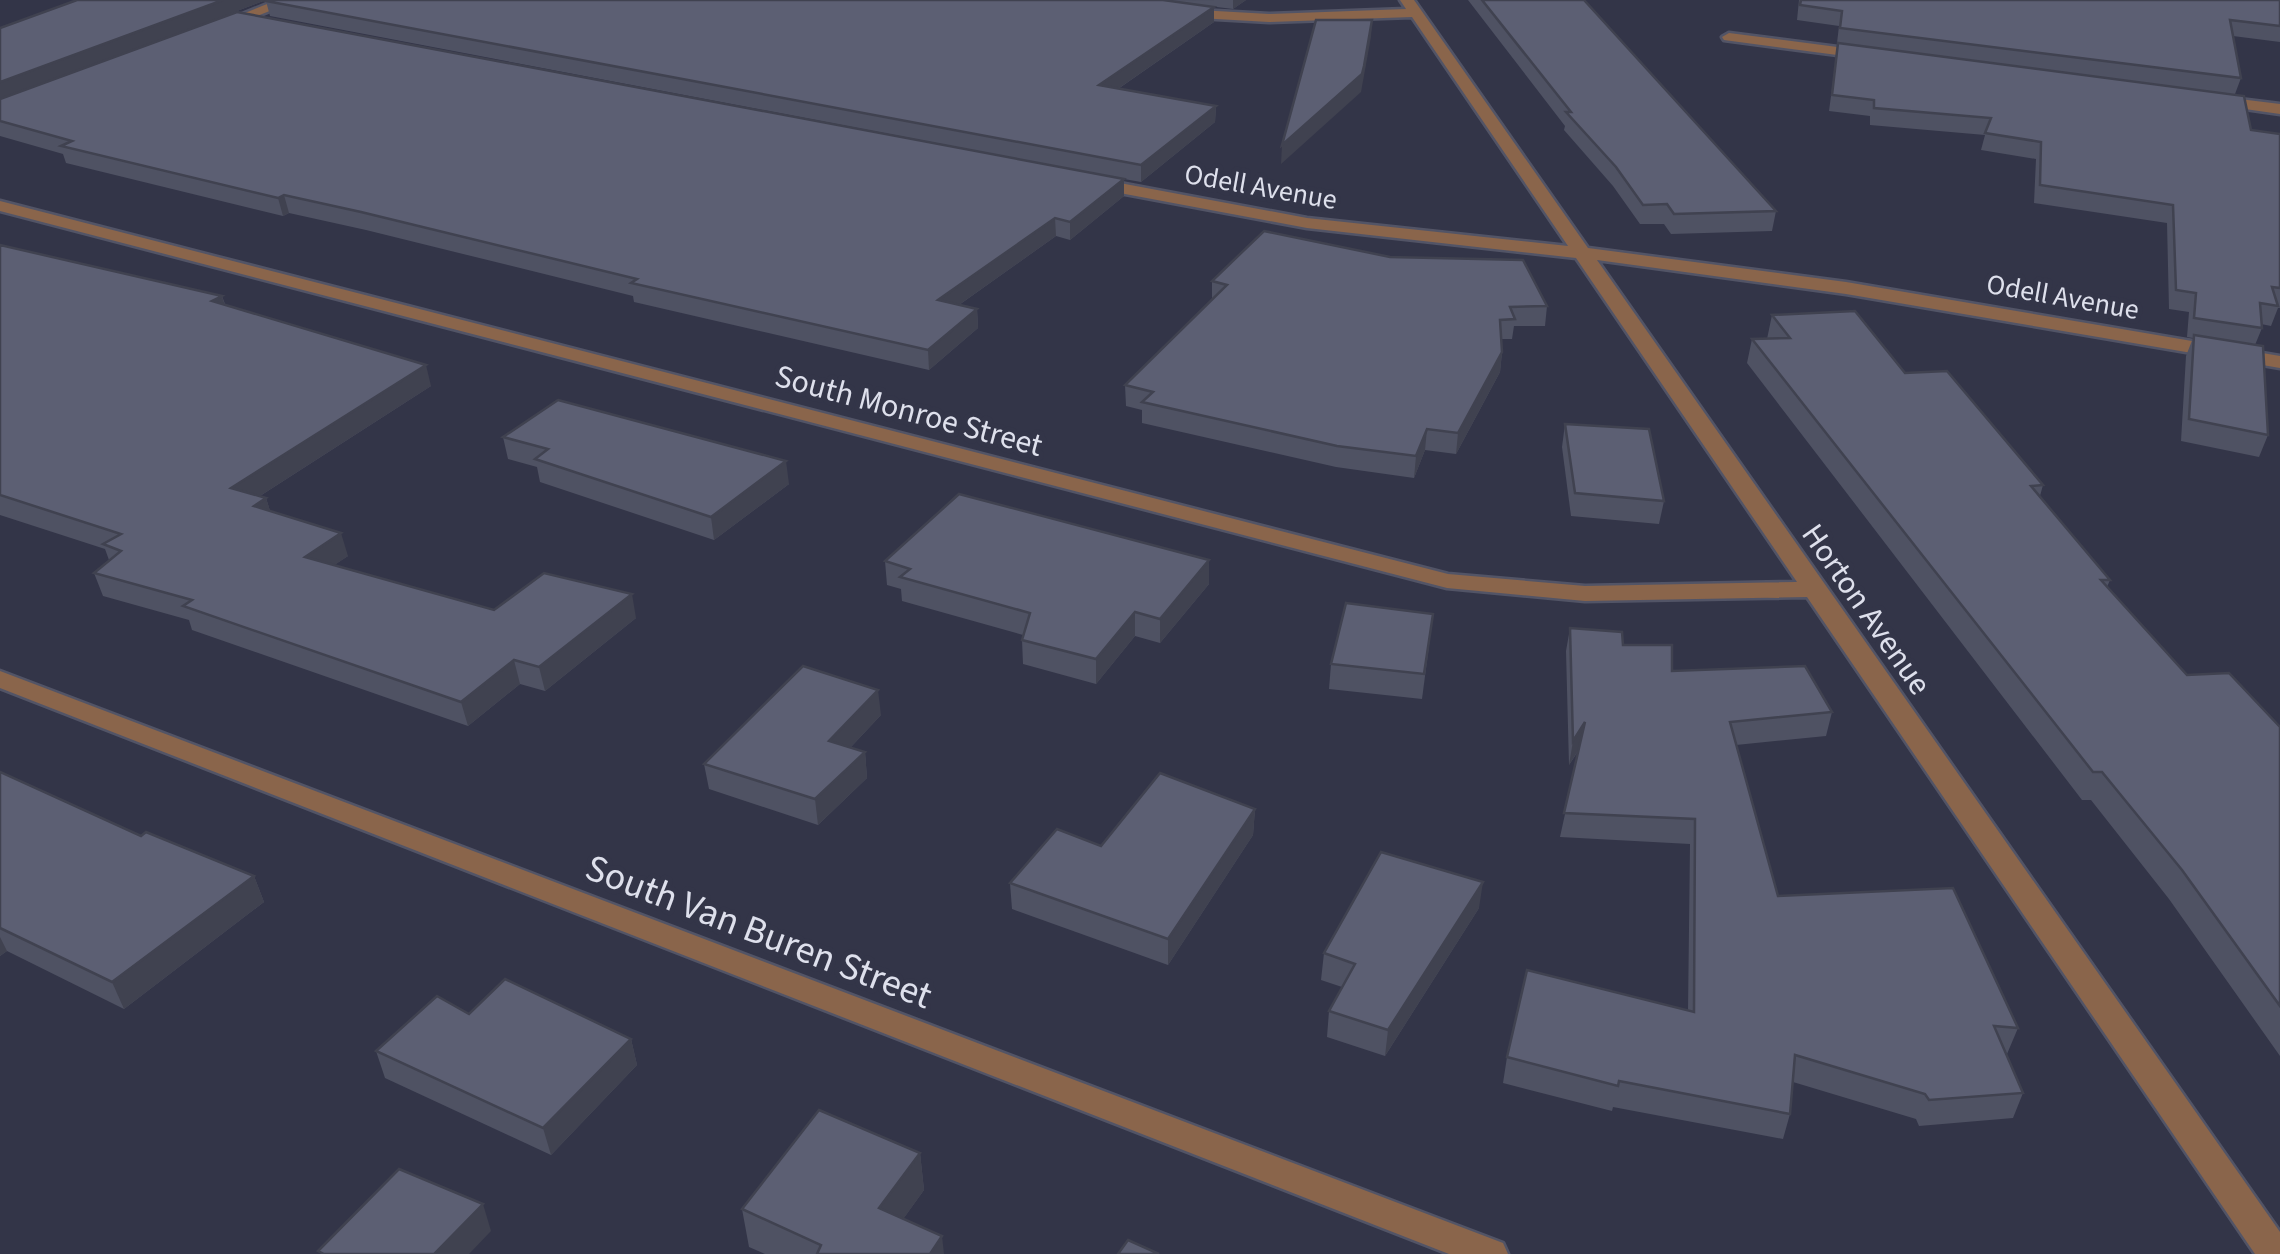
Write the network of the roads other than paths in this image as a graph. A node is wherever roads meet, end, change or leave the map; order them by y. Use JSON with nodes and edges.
{"nodes":[{"id":1,"x":290,"y":0,"type":"edge"},
{"id":2,"x":1411,"y":7,"type":"edge"},
{"id":3,"x":1162,"y":10,"type":"edge"},
{"id":4,"x":239,"y":19,"type":"junction"},
{"id":5,"x":274,"y":24,"type":"edge"},
{"id":6,"x":202,"y":33,"type":"edge"},
{"id":7,"x":1729,"y":37,"type":"dead end"},
{"id":8,"x":1886,"y":58,"type":"edge"},
{"id":9,"x":2201,"y":99,"type":"edge"},
{"id":10,"x":2280,"y":109,"type":"edge"},
{"id":11,"x":1071,"y":178,"type":"edge"},
{"id":12,"x":0,"y":206,"type":"edge"},
{"id":13,"x":1582,"y":253,"type":"junction"},
{"id":14,"x":2280,"y":362,"type":"edge"},
{"id":15,"x":1814,"y":588,"type":"junction"},
{"id":16,"x":0,"y":679,"type":"edge"},
{"id":17,"x":1490,"y":1254,"type":"edge"},
{"id":18,"x":2275,"y":1254,"type":"edge"}],
"edges":[{"from":1,"to":4,"type":"street"},
{"from":2,"to":3,"type":"street"},
{"from":2,"to":13,"type":"street","name":"Horton Avenue"},
{"from":4,"to":5,"type":"street"},
{"from":4,"to":6,"type":"street"},
{"from":7,"to":8,"type":"street"},
{"from":9,"to":10,"type":"street"},
{"from":11,"to":13,"type":"street","name":"Odell Avenue"},
{"from":12,"to":15,"type":"street","name":"South Monroe Street"},
{"from":13,"to":14,"type":"street","name":"Odell Avenue"},
{"from":13,"to":15,"type":"street","name":"Horton Avenue"},
{"from":15,"to":18,"type":"street","name":"Horton Avenue"},
{"from":16,"to":17,"type":"street","name":"South Van Buren Street"}]}
